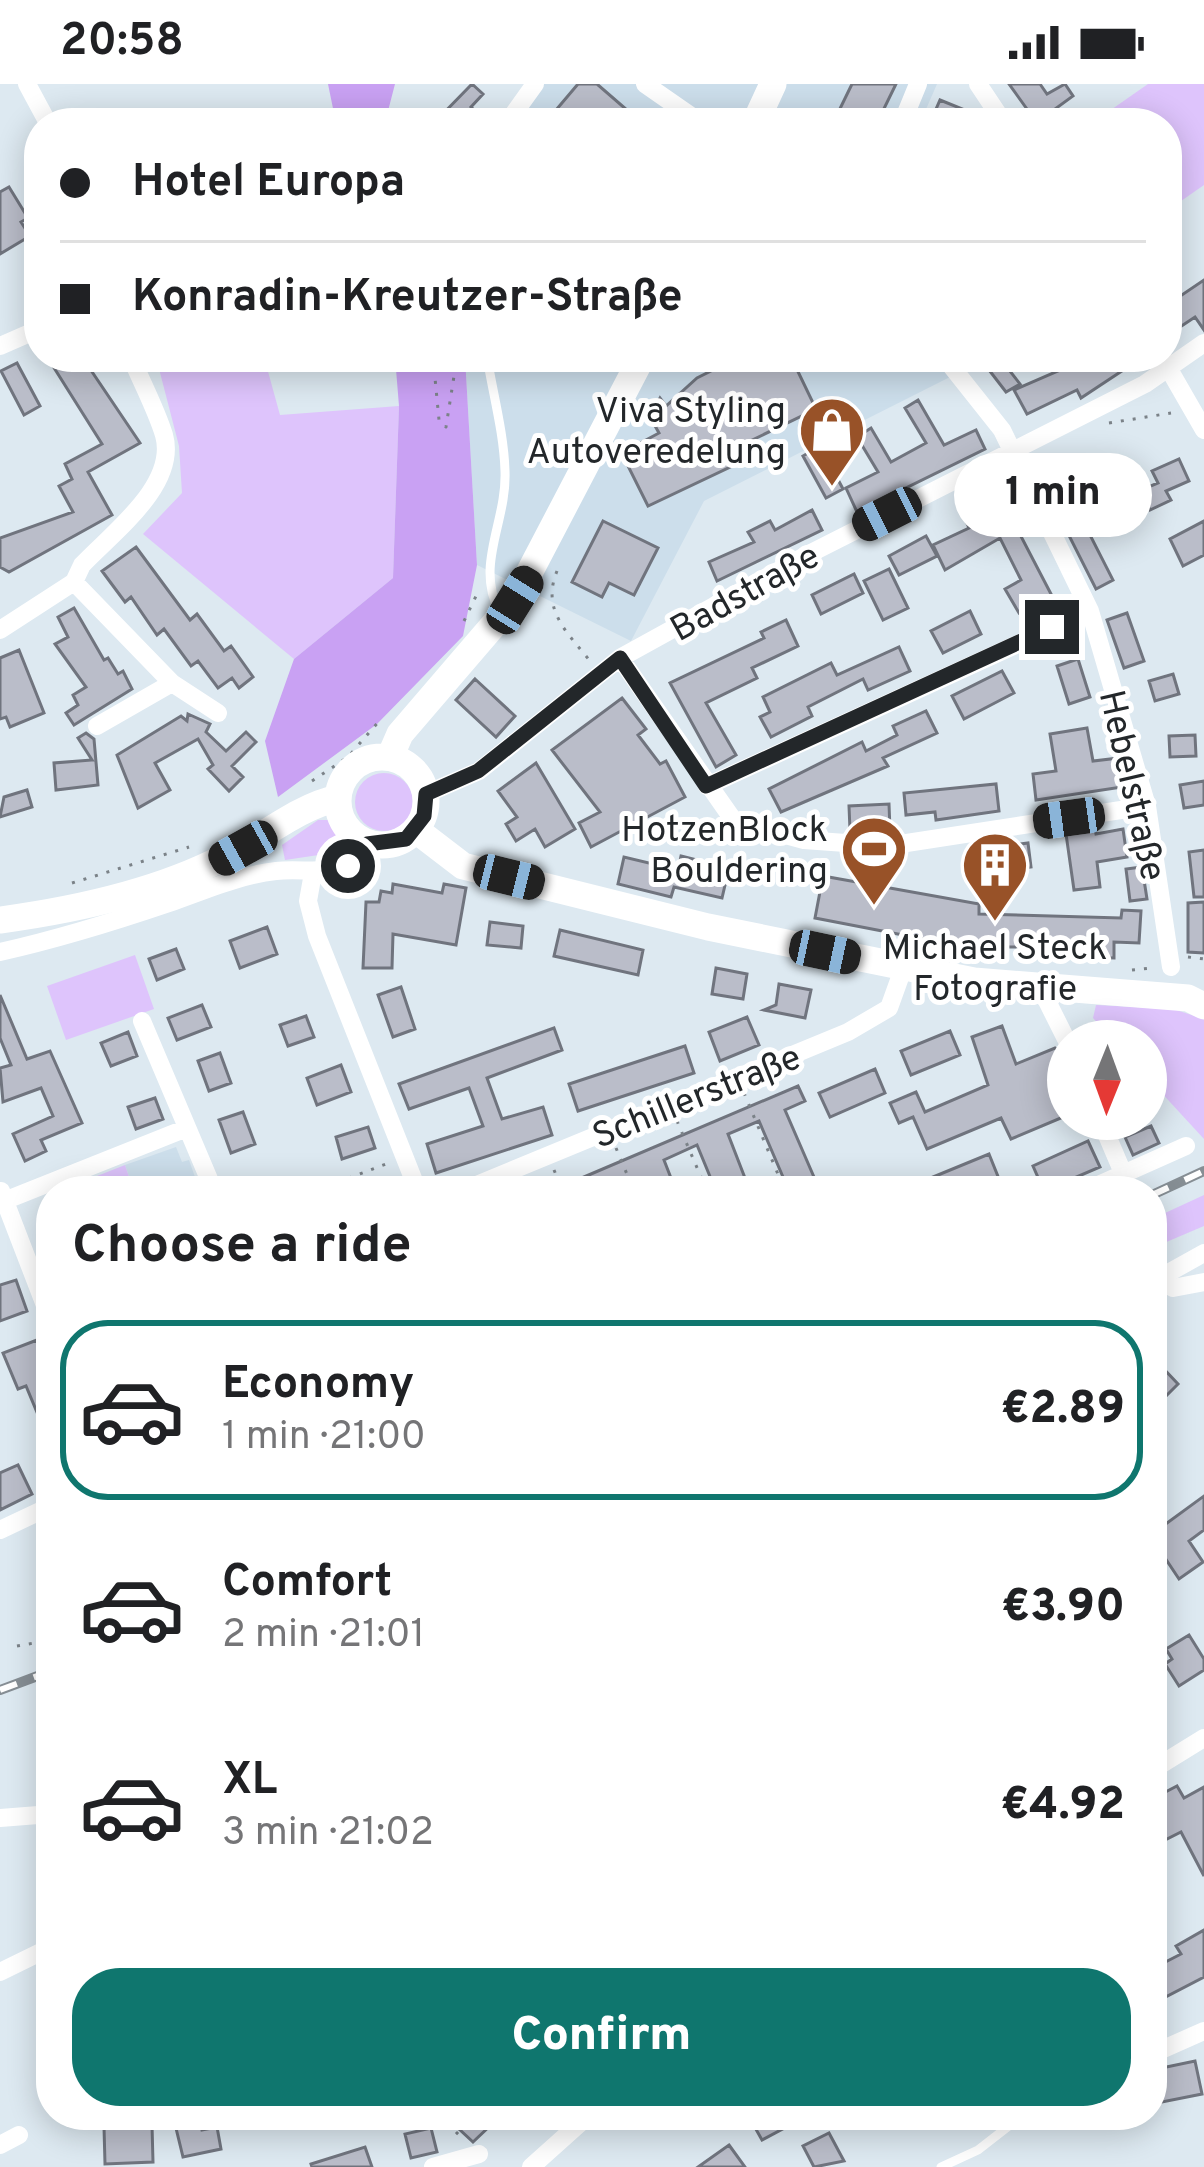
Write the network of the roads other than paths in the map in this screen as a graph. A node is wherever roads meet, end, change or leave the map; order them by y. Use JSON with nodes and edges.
{"nodes":[{"id":1,"x":645,"y":84,"type":"edge"},
{"id":2,"x":679,"y":108,"type":"edge"},
{"id":3,"x":137,"y":372,"type":"edge"},
{"id":4,"x":490,"y":372,"type":"edge"},
{"id":5,"x":635,"y":372,"type":"edge"},
{"id":6,"x":956,"y":372,"type":"edge"},
{"id":7,"x":1152,"y":372,"type":"edge"},
{"id":8,"x":1172,"y":372,"type":"edge"},
{"id":9,"x":1204,"y":430,"type":"edge"},
{"id":10,"x":1010,"y":450,"type":"junction"},
{"id":11,"x":74,"y":582,"type":"junction"},
{"id":12,"x":1090,"y":610,"type":"junction"},
{"id":13,"x":502,"y":616,"type":"junction"},
{"id":14,"x":0,"y":630,"type":"edge"},
{"id":15,"x":620,"y":658,"type":"junction"},
{"id":16,"x":172,"y":683,"type":"junction"},
{"id":17,"x":218,"y":713,"type":"dead end"},
{"id":18,"x":97,"y":726,"type":"dead end"},
{"id":19,"x":390,"y":757,"type":"junction"},
{"id":20,"x":706,"y":786,"type":"junction"},
{"id":21,"x":426,"y":794,"type":"junction"},
{"id":22,"x":338,"y":798,"type":"junction"},
{"id":23,"x":1147,"y":806,"type":"junction"},
{"id":24,"x":416,"y":830,"type":"junction"},
{"id":25,"x":367,"y":844,"type":"junction"},
{"id":26,"x":313,"y":873,"type":"junction"},
{"id":27,"x":0,"y":920,"type":"edge"},
{"id":28,"x":0,"y":952,"type":"edge"},
{"id":29,"x":1171,"y":967,"type":"dead end"},
{"id":30,"x":903,"y":969,"type":"junction"},
{"id":31,"x":1041,"y":989,"type":"junction"},
{"id":32,"x":1204,"y":1006,"type":"edge"},
{"id":33,"x":1056,"y":1020,"type":"edge"},
{"id":34,"x":142,"y":1021,"type":"dead end"},
{"id":35,"x":187,"y":1129,"type":"junction"},
{"id":36,"x":1109,"y":1140,"type":"edge"},
{"id":37,"x":1186,"y":1146,"type":"dead end"},
{"id":38,"x":1123,"y":1173,"type":"junction"},
{"id":39,"x":55,"y":1176,"type":"edge"},
{"id":40,"x":207,"y":1176,"type":"edge"},
{"id":41,"x":412,"y":1176,"type":"edge"},
{"id":42,"x":498,"y":1176,"type":"edge"},
{"id":43,"x":1117,"y":1176,"type":"edge"},
{"id":44,"x":36,"y":1183,"type":"edge"},
{"id":45,"x":2,"y":1195,"type":"edge"},
{"id":46,"x":1204,"y":1252,"type":"edge"},
{"id":47,"x":36,"y":1271,"type":"edge"},
{"id":48,"x":1167,"y":1273,"type":"edge"},
{"id":49,"x":1204,"y":1282,"type":"edge"},
{"id":50,"x":1167,"y":1285,"type":"edge"},
{"id":51,"x":36,"y":1513,"type":"edge"},
{"id":52,"x":0,"y":1530,"type":"edge"},
{"id":53,"x":1204,"y":1738,"type":"edge"},
{"id":54,"x":1167,"y":1761,"type":"edge"},
{"id":55,"x":36,"y":1815,"type":"edge"},
{"id":56,"x":0,"y":1818,"type":"edge"},
{"id":57,"x":36,"y":1954,"type":"edge"},
{"id":58,"x":0,"y":1972,"type":"edge"},
{"id":59,"x":1204,"y":2032,"type":"edge"},
{"id":60,"x":1167,"y":2048,"type":"edge"},
{"id":61,"x":573,"y":2130,"type":"edge"},
{"id":62,"x":1004,"y":2130,"type":"edge"},
{"id":63,"x":19,"y":2134,"type":"dead end"},
{"id":64,"x":0,"y":2145,"type":"edge"},
{"id":65,"x":479,"y":2154,"type":"road end"},
{"id":66,"x":434,"y":2167,"type":"edge"},
{"id":67,"x":531,"y":2167,"type":"edge"},
{"id":68,"x":941,"y":2167,"type":"edge"}],
"edges":[{"from":1,"to":2,"type":"street"},
{"from":3,"to":11,"type":"street"},
{"from":4,"to":13,"type":"lane"},
{"from":5,"to":13,"type":"main road"},
{"from":6,"to":10,"type":"street","name":"Hebelstraße"},
{"from":7,"to":10,"type":"street","name":"Badstraße"},
{"from":8,"to":9,"type":"street"},
{"from":10,"to":12,"type":"street","name":"Hebelstraße"},
{"from":10,"to":15,"type":"street","name":"Badstraße"},
{"from":11,"to":14,"type":"street"},
{"from":11,"to":16,"type":"street"},
{"from":12,"to":20,"type":"street"},
{"from":12,"to":23,"type":"street","name":"Hebelstraße"},
{"from":13,"to":19,"type":"main road"},
{"from":15,"to":20,"type":"street"},
{"from":15,"to":21,"type":"street","name":"Badstraße"},
{"from":16,"to":17,"type":"street"},
{"from":16,"to":18,"type":"street"},
{"from":19,"to":21,"type":"main road"},
{"from":19,"to":22,"type":"main road"},
{"from":20,"to":23,"type":"street"},
{"from":21,"to":24,"type":"main road"},
{"from":22,"to":25,"type":"main road"},
{"from":22,"to":27,"type":"main road"},
{"from":23,"to":29,"type":"street","name":"Hebelstraße"},
{"from":24,"to":25,"type":"main road"},
{"from":24,"to":30,"type":"main road"},
{"from":25,"to":26,"type":"street"},
{"from":26,"to":28,"type":"street"},
{"from":26,"to":41,"type":"street"},
{"from":30,"to":31,"type":"main road"},
{"from":30,"to":42,"type":"street","name":"Schillerstraße"},
{"from":31,"to":32,"type":"main road"},
{"from":31,"to":33,"type":"street"},
{"from":34,"to":35,"type":"street"},
{"from":35,"to":39,"type":"street"},
{"from":35,"to":40,"type":"street"},
{"from":36,"to":38,"type":"street"},
{"from":37,"to":38,"type":"street"},
{"from":38,"to":43,"type":"street"},
{"from":44,"to":45,"type":"street"},
{"from":45,"to":47,"type":"street"},
{"from":46,"to":48,"type":"street"},
{"from":49,"to":50,"type":"street"},
{"from":51,"to":52,"type":"street"},
{"from":53,"to":54,"type":"street"},
{"from":55,"to":56,"type":"street"},
{"from":57,"to":58,"type":"street"},
{"from":59,"to":60,"type":"street"},
{"from":61,"to":67,"type":"street"},
{"from":62,"to":68,"type":"lane"},
{"from":63,"to":64,"type":"street"},
{"from":65,"to":66,"type":"street"}]}
